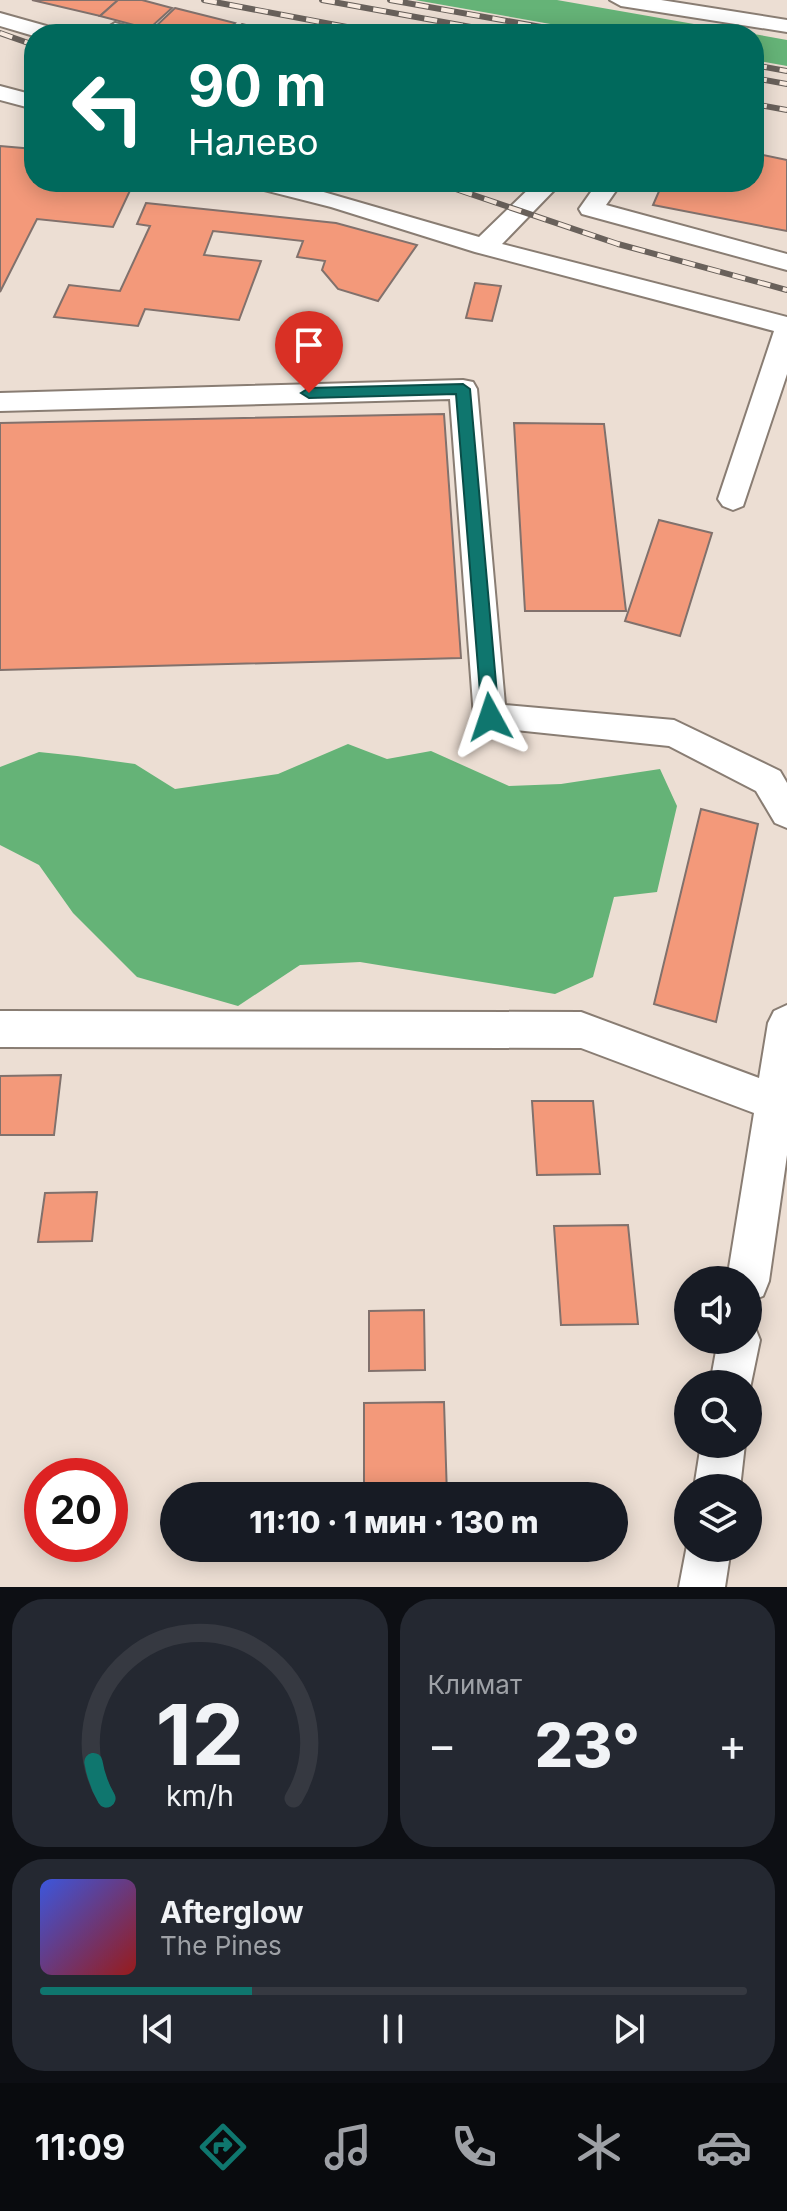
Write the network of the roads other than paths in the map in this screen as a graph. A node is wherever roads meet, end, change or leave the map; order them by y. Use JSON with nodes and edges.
{"nodes":[{"id":1,"x":621,"y":0,"type":"edge"},
{"id":2,"x":762,"y":0,"type":"edge"},
{"id":3,"x":0,"y":19,"type":"edge"},
{"id":4,"x":781,"y":24,"type":"edge"},
{"id":5,"x":24,"y":26,"type":"edge"},
{"id":6,"x":300,"y":192,"type":"edge"},
{"id":7,"x":540,"y":192,"type":"edge"},
{"id":8,"x":603,"y":192,"type":"edge"},
{"id":9,"x":484,"y":247,"type":"junction"},
{"id":10,"x":787,"y":262,"type":"edge"},
{"id":11,"x":787,"y":329,"type":"edge"},
{"id":12,"x":0,"y":402,"type":"edge"},
{"id":13,"x":733,"y":499,"type":"dead end"},
{"id":14,"x":777,"y":780,"type":"edge"},
{"id":15,"x":787,"y":813,"type":"edge"},
{"id":16,"x":787,"y":1023,"type":"edge"},
{"id":17,"x":0,"y":1029,"type":"edge"},
{"id":18,"x":775,"y":1102,"type":"junction"},
{"id":19,"x":750,"y":1266,"type":"edge"},
{"id":20,"x":706,"y":1562,"type":"edge"},
{"id":21,"x":702,"y":1587,"type":"edge"}],
"edges":[{"from":1,"to":4,"type":"street"},
{"from":2,"to":4,"type":"street"},
{"from":3,"to":5,"type":"street"},
{"from":6,"to":9,"type":"street"},
{"from":7,"to":9,"type":"street"},
{"from":8,"to":10,"type":"street"},
{"from":9,"to":11,"type":"street"},
{"from":11,"to":13,"type":"street"},
{"from":12,"to":14,"type":"street"},
{"from":14,"to":15,"type":"street"},
{"from":16,"to":18,"type":"street"},
{"from":17,"to":18,"type":"street"},
{"from":18,"to":19,"type":"street"},
{"from":20,"to":21,"type":"street"}]}
